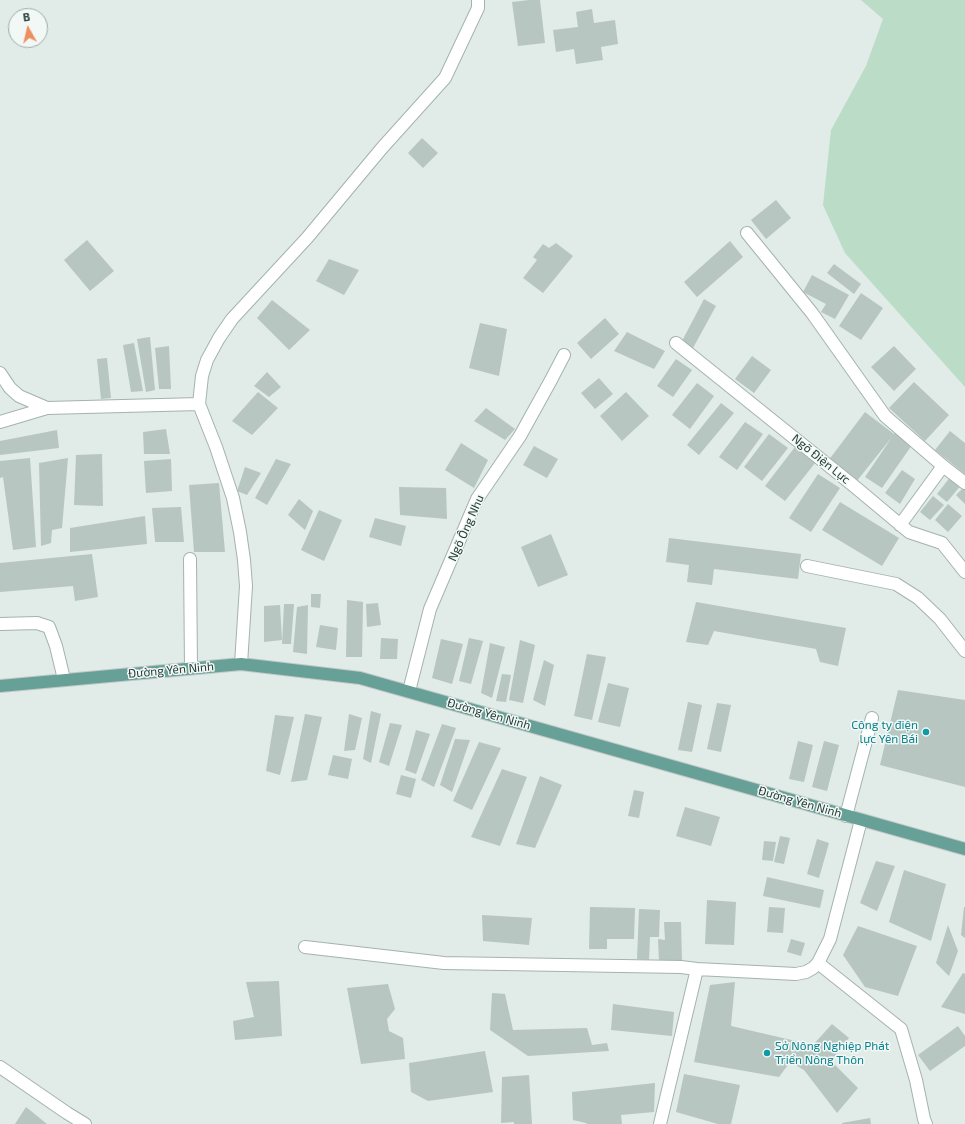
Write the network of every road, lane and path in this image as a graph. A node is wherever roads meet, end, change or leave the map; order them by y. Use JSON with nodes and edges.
{"nodes":[{"id":1,"x":478,"y":0,"type":"edge"},
{"id":2,"x":747,"y":233,"type":"dead end"},
{"id":3,"x":676,"y":343,"type":"dead end"},
{"id":4,"x":564,"y":355,"type":"dead end"},
{"id":5,"x":0,"y":373,"type":"edge"},
{"id":6,"x":199,"y":404,"type":"junction"},
{"id":7,"x":48,"y":408,"type":"junction"},
{"id":8,"x":0,"y":422,"type":"edge"},
{"id":9,"x":943,"y":466,"type":"junction"},
{"id":10,"x":965,"y":483,"type":"edge"},
{"id":11,"x":900,"y":525,"type":"junction"},
{"id":12,"x":190,"y":559,"type":"dead end"},
{"id":13,"x":807,"y":566,"type":"dead end"},
{"id":14,"x":965,"y":572,"type":"edge"},
{"id":15,"x":0,"y":624,"type":"edge"},
{"id":16,"x":965,"y":650,"type":"edge"},
{"id":17,"x":241,"y":664,"type":"junction"},
{"id":18,"x":191,"y":668,"type":"junction"},
{"id":19,"x":64,"y":680,"type":"junction"},
{"id":20,"x":0,"y":686,"type":"edge"},
{"id":21,"x":409,"y":691,"type":"junction"},
{"id":22,"x":872,"y":718,"type":"dead end"},
{"id":23,"x":846,"y":816,"type":"junction"},
{"id":24,"x":861,"y":820,"type":"junction"},
{"id":25,"x":965,"y":849,"type":"edge"},
{"id":26,"x":304,"y":946,"type":"dead end"},
{"id":27,"x":818,"y":963,"type":"junction"},
{"id":28,"x":698,"y":969,"type":"junction"},
{"id":29,"x":0,"y":1067,"type":"edge"},
{"id":30,"x":85,"y":1124,"type":"edge"},
{"id":31,"x":660,"y":1124,"type":"edge"},
{"id":32,"x":926,"y":1124,"type":"edge"}],
"edges":[{"from":1,"to":6,"type":"street"},
{"from":2,"to":9,"type":"street"},
{"from":3,"to":11,"type":"street","name":"Ngõ Điện Lực"},
{"from":4,"to":21,"type":"street","name":"Ngõ Ông Nhu"},
{"from":5,"to":7,"type":"street"},
{"from":6,"to":7,"type":"street"},
{"from":6,"to":17,"type":"street"},
{"from":7,"to":8,"type":"street"},
{"from":9,"to":10,"type":"street"},
{"from":9,"to":11,"type":"street"},
{"from":11,"to":14,"type":"street","name":"Ngõ Điện Lực"},
{"from":12,"to":18,"type":"street"},
{"from":13,"to":16,"type":"street"},
{"from":15,"to":19,"type":"street"},
{"from":17,"to":18,"type":"main road","name":"Đường Yên Ninh"},
{"from":17,"to":21,"type":"main road","name":"Đường Yên Ninh"},
{"from":18,"to":19,"type":"main road","name":"Đường Yên Ninh"},
{"from":19,"to":20,"type":"main road","name":"Đường Yên Ninh"},
{"from":21,"to":23,"type":"main road","name":"Đường Yên Ninh"},
{"from":22,"to":23,"type":"street"},
{"from":23,"to":24,"type":"main road","name":"Đường Yên Ninh"},
{"from":24,"to":25,"type":"main road","name":"Đường Yên Ninh"},
{"from":24,"to":27,"type":"street"},
{"from":26,"to":28,"type":"street"},
{"from":27,"to":28,"type":"street"},
{"from":27,"to":32,"type":"street"},
{"from":28,"to":31,"type":"street"},
{"from":29,"to":30,"type":"street"}]}
